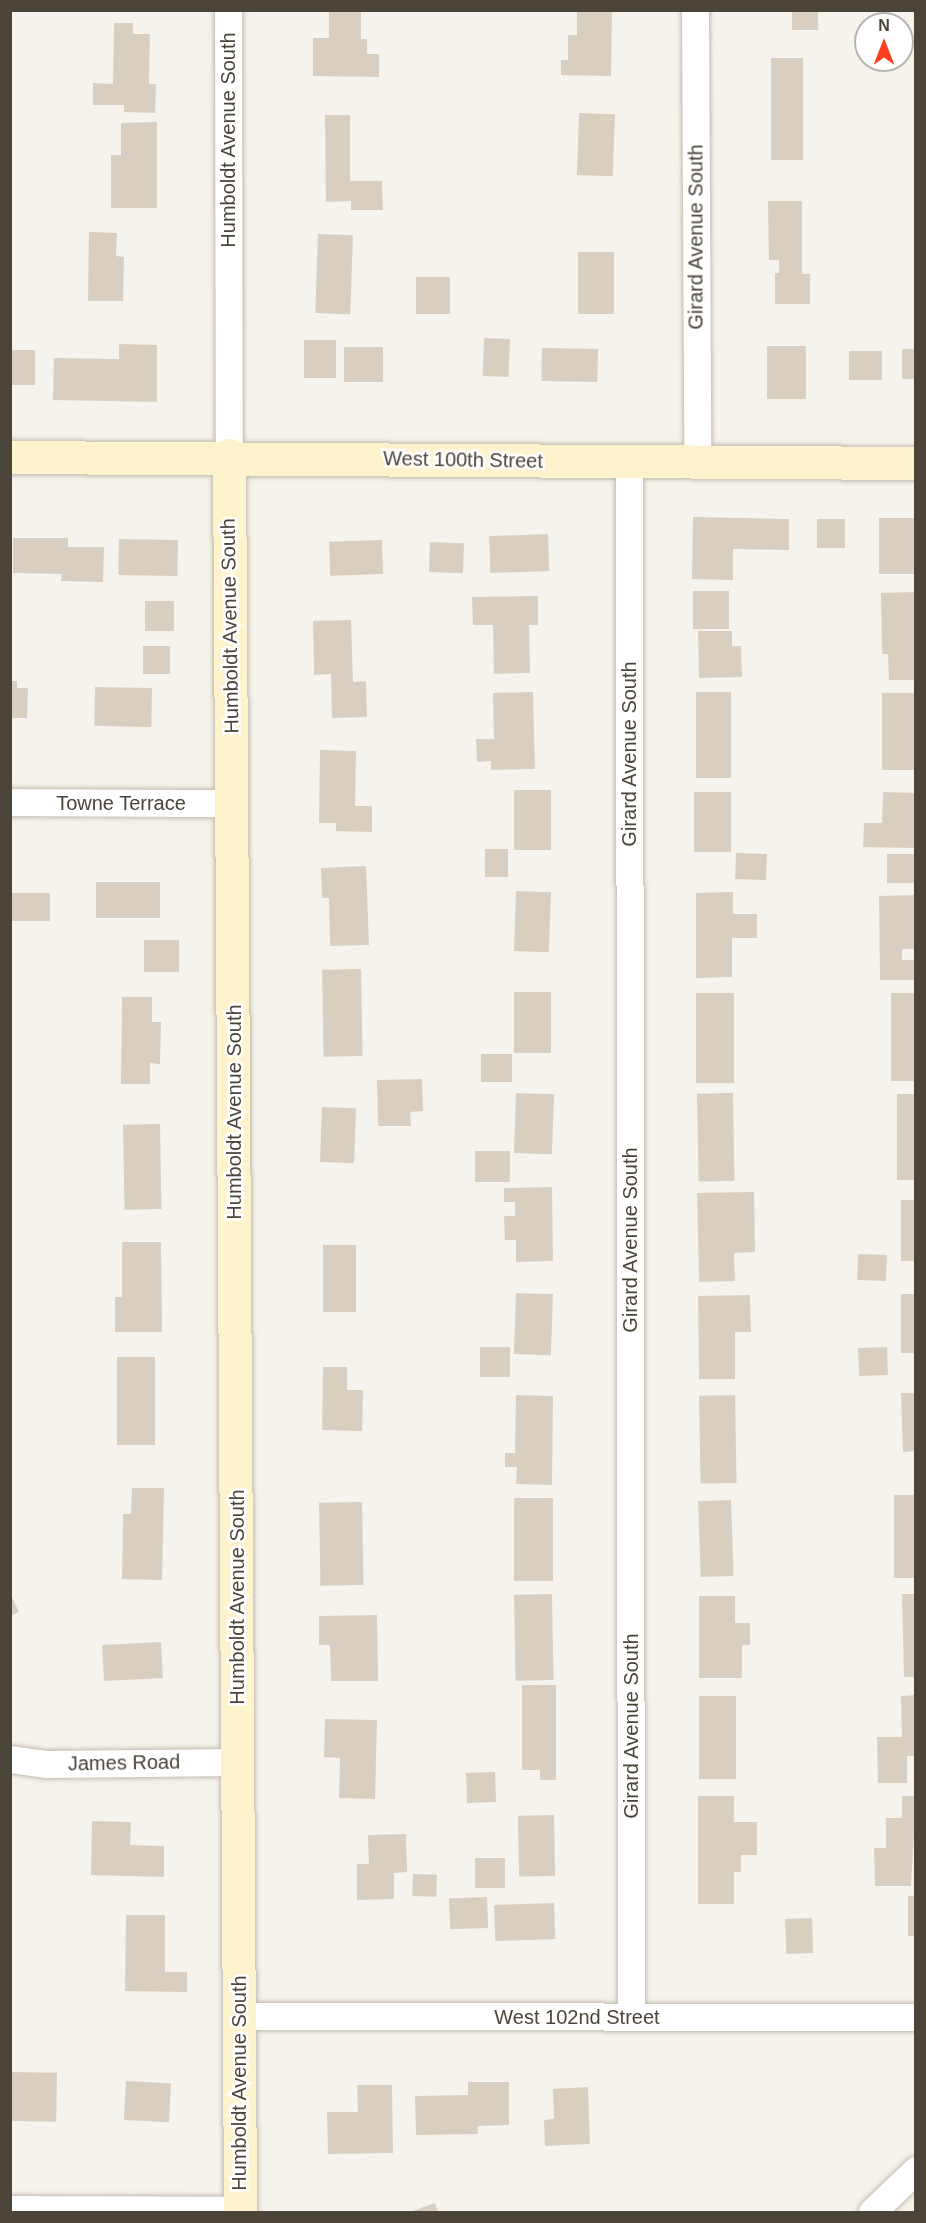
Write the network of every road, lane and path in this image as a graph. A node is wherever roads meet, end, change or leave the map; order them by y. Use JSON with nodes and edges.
{"nodes":[{"id":1,"x":228,"y":10,"type":"edge"},
{"id":2,"x":695,"y":10,"type":"edge"},
{"id":3,"x":229,"y":455,"type":"junction"},
{"id":4,"x":10,"y":456,"type":"edge"},
{"id":5,"x":629,"y":463,"type":"junction"},
{"id":6,"x":697,"y":463,"type":"junction"},
{"id":7,"x":915,"y":463,"type":"edge"},
{"id":8,"x":10,"y":802,"type":"edge"},
{"id":9,"x":232,"y":803,"type":"junction"},
{"id":10,"x":10,"y":1759,"type":"edge"},
{"id":11,"x":238,"y":1762,"type":"junction"},
{"id":12,"x":239,"y":2016,"type":"junction"},
{"id":13,"x":632,"y":2017,"type":"junction"},
{"id":14,"x":915,"y":2017,"type":"edge"},
{"id":15,"x":915,"y":2170,"type":"edge"},
{"id":16,"x":10,"y":2209,"type":"edge"},
{"id":17,"x":240,"y":2211,"type":"edge"},
{"id":18,"x":872,"y":2212,"type":"edge"}],
"edges":[{"from":1,"to":3,"type":"street","name":"Humboldt Avenue South"},
{"from":2,"to":6,"type":"street","name":"Girard Avenue South"},
{"from":3,"to":4,"type":"street","name":"West 100th Street"},
{"from":3,"to":5,"type":"street","name":"West 100th Street"},
{"from":3,"to":9,"type":"street","name":"Humboldt Avenue South"},
{"from":5,"to":6,"type":"street","name":"West 100th Street"},
{"from":5,"to":13,"type":"street","name":"Girard Avenue South"},
{"from":6,"to":7,"type":"street","name":"West 100th Street"},
{"from":8,"to":9,"type":"street","name":"Towne Terrace"},
{"from":9,"to":11,"type":"street","name":"Humboldt Avenue South"},
{"from":10,"to":11,"type":"street","name":"James Road"},
{"from":11,"to":12,"type":"street","name":"Humboldt Avenue South"},
{"from":12,"to":13,"type":"street","name":"West 102nd Street"},
{"from":12,"to":17,"type":"street","name":"Humboldt Avenue South"},
{"from":13,"to":14,"type":"street","name":"West 102nd Street"},
{"from":15,"to":18,"type":"street"},
{"from":16,"to":17,"type":"street"}]}
